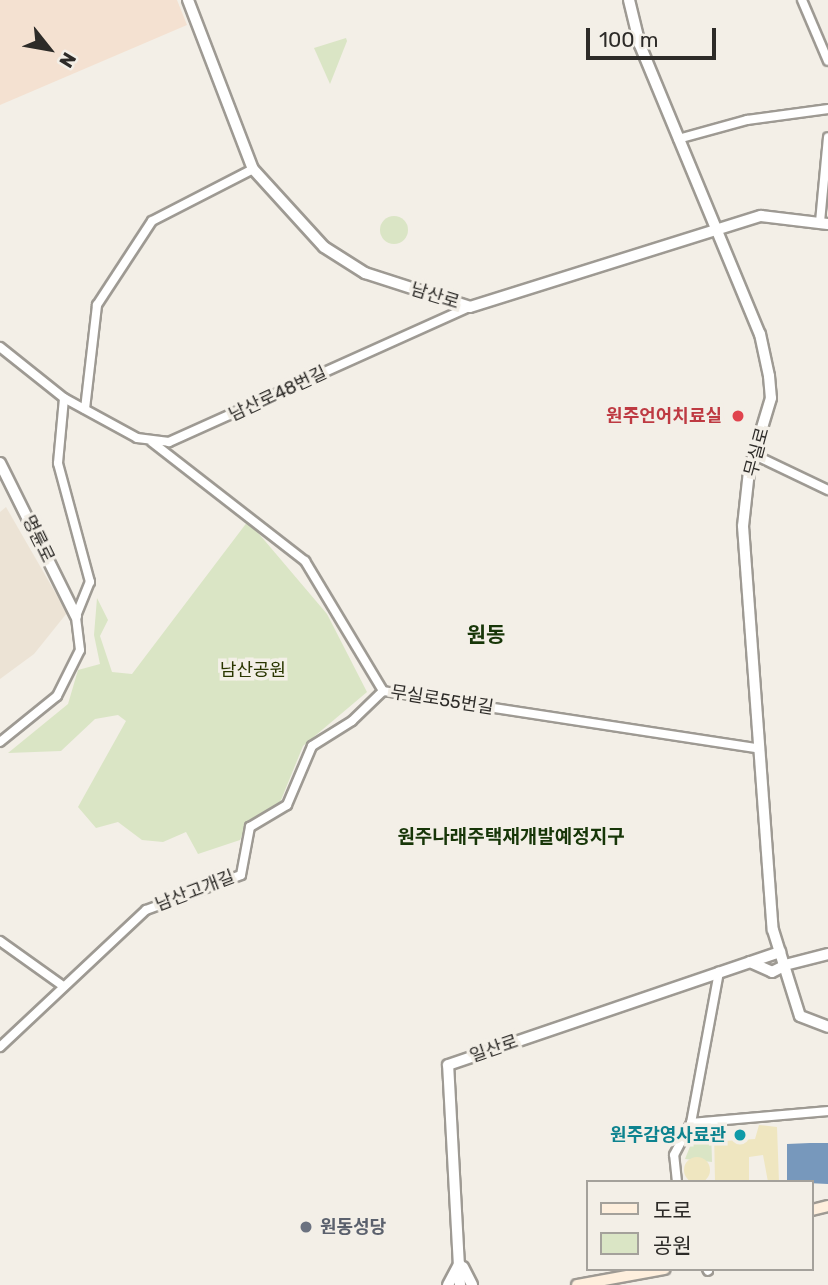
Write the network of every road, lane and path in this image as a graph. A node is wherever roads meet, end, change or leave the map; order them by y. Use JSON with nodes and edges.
{"nodes":[{"id":1,"x":188,"y":0,"type":"edge"},
{"id":2,"x":629,"y":0,"type":"edge"},
{"id":3,"x":802,"y":0,"type":"edge"},
{"id":4,"x":828,"y":61,"type":"edge"},
{"id":5,"x":828,"y":109,"type":"edge"},
{"id":6,"x":828,"y":136,"type":"edge"},
{"id":7,"x":678,"y":139,"type":"junction"},
{"id":8,"x":253,"y":169,"type":"junction"},
{"id":9,"x":824,"y":223,"type":"edge"},
{"id":10,"x":715,"y":227,"type":"junction"},
{"id":11,"x":470,"y":307,"type":"junction"},
{"id":12,"x":0,"y":347,"type":"edge"},
{"id":13,"x":64,"y":398,"type":"junction"},
{"id":14,"x":85,"y":409,"type":"junction"},
{"id":15,"x":152,"y":442,"type":"junction"},
{"id":16,"x":757,"y":456,"type":"junction"},
{"id":17,"x":0,"y":463,"type":"edge"},
{"id":18,"x":828,"y":490,"type":"edge"},
{"id":19,"x":76,"y":616,"type":"junction"},
{"id":20,"x":383,"y":691,"type":"junction"},
{"id":21,"x":0,"y":742,"type":"edge"},
{"id":22,"x":760,"y":749,"type":"junction"},
{"id":23,"x":773,"y":930,"type":"junction"},
{"id":24,"x":0,"y":941,"type":"edge"},
{"id":25,"x":828,"y":954,"type":"edge"},
{"id":26,"x":783,"y":960,"type":"junction"},
{"id":27,"x":767,"y":963,"type":"junction"},
{"id":28,"x":719,"y":972,"type":"junction"},
{"id":29,"x":785,"y":985,"type":"junction"},
{"id":30,"x":63,"y":986,"type":"junction"},
{"id":31,"x":828,"y":1027,"type":"edge"},
{"id":32,"x":0,"y":1047,"type":"edge"},
{"id":33,"x":828,"y":1111,"type":"edge"},
{"id":34,"x":691,"y":1122,"type":"junction"},
{"id":35,"x":677,"y":1180,"type":"edge"},
{"id":36,"x":461,"y":1260,"type":"junction"},
{"id":37,"x":654,"y":1271,"type":"edge"},
{"id":38,"x":448,"y":1285,"type":"edge"},
{"id":39,"x":460,"y":1285,"type":"edge"},
{"id":40,"x":472,"y":1285,"type":"edge"},
{"id":41,"x":579,"y":1285,"type":"edge"}],
"edges":[{"from":1,"to":8,"type":"street","name":"남산로"},
{"from":2,"to":7,"type":"street","name":"무실로"},
{"from":3,"to":4,"type":"street"},
{"from":5,"to":7,"type":"street"},
{"from":6,"to":9,"type":"street"},
{"from":7,"to":10,"type":"street","name":"무실로"},
{"from":8,"to":11,"type":"street","name":"남산로"},
{"from":8,"to":14,"type":"street"},
{"from":9,"to":10,"type":"street","name":"남산로"},
{"from":10,"to":11,"type":"street","name":"남산로"},
{"from":10,"to":16,"type":"street","name":"무실로"},
{"from":11,"to":15,"type":"street","name":"남산로48번길"},
{"from":12,"to":13,"type":"street"},
{"from":13,"to":14,"type":"street"},
{"from":13,"to":19,"type":"street"},
{"from":14,"to":15,"type":"street"},
{"from":15,"to":20,"type":"street","name":"무실로55번길"},
{"from":16,"to":18,"type":"street"},
{"from":16,"to":22,"type":"street","name":"무실로"},
{"from":17,"to":19,"type":"street","name":"명륜로"},
{"from":19,"to":21,"type":"street"},
{"from":20,"to":22,"type":"street","name":"무실로55번길"},
{"from":20,"to":30,"type":"street","name":"남산고개길"},
{"from":22,"to":23,"type":"street","name":"무실로"},
{"from":23,"to":26,"type":"street"},
{"from":23,"to":27,"type":"street"},
{"from":24,"to":30,"type":"street"},
{"from":25,"to":26,"type":"street"},
{"from":26,"to":27,"type":"street"},
{"from":26,"to":27,"type":"street"},
{"from":26,"to":29,"type":"street"},
{"from":27,"to":28,"type":"street","name":"일산로"},
{"from":27,"to":29,"type":"street"},
{"from":28,"to":34,"type":"street"},
{"from":28,"to":36,"type":"street","name":"일산로"},
{"from":29,"to":31,"type":"street"},
{"from":30,"to":32,"type":"street","name":"남산고개길"},
{"from":33,"to":34,"type":"street"},
{"from":34,"to":35,"type":"street"},
{"from":36,"to":38,"type":"street"},
{"from":36,"to":39,"type":"street","name":"일산로"},
{"from":36,"to":40,"type":"street"},
{"from":37,"to":41,"type":"main road"}]}
